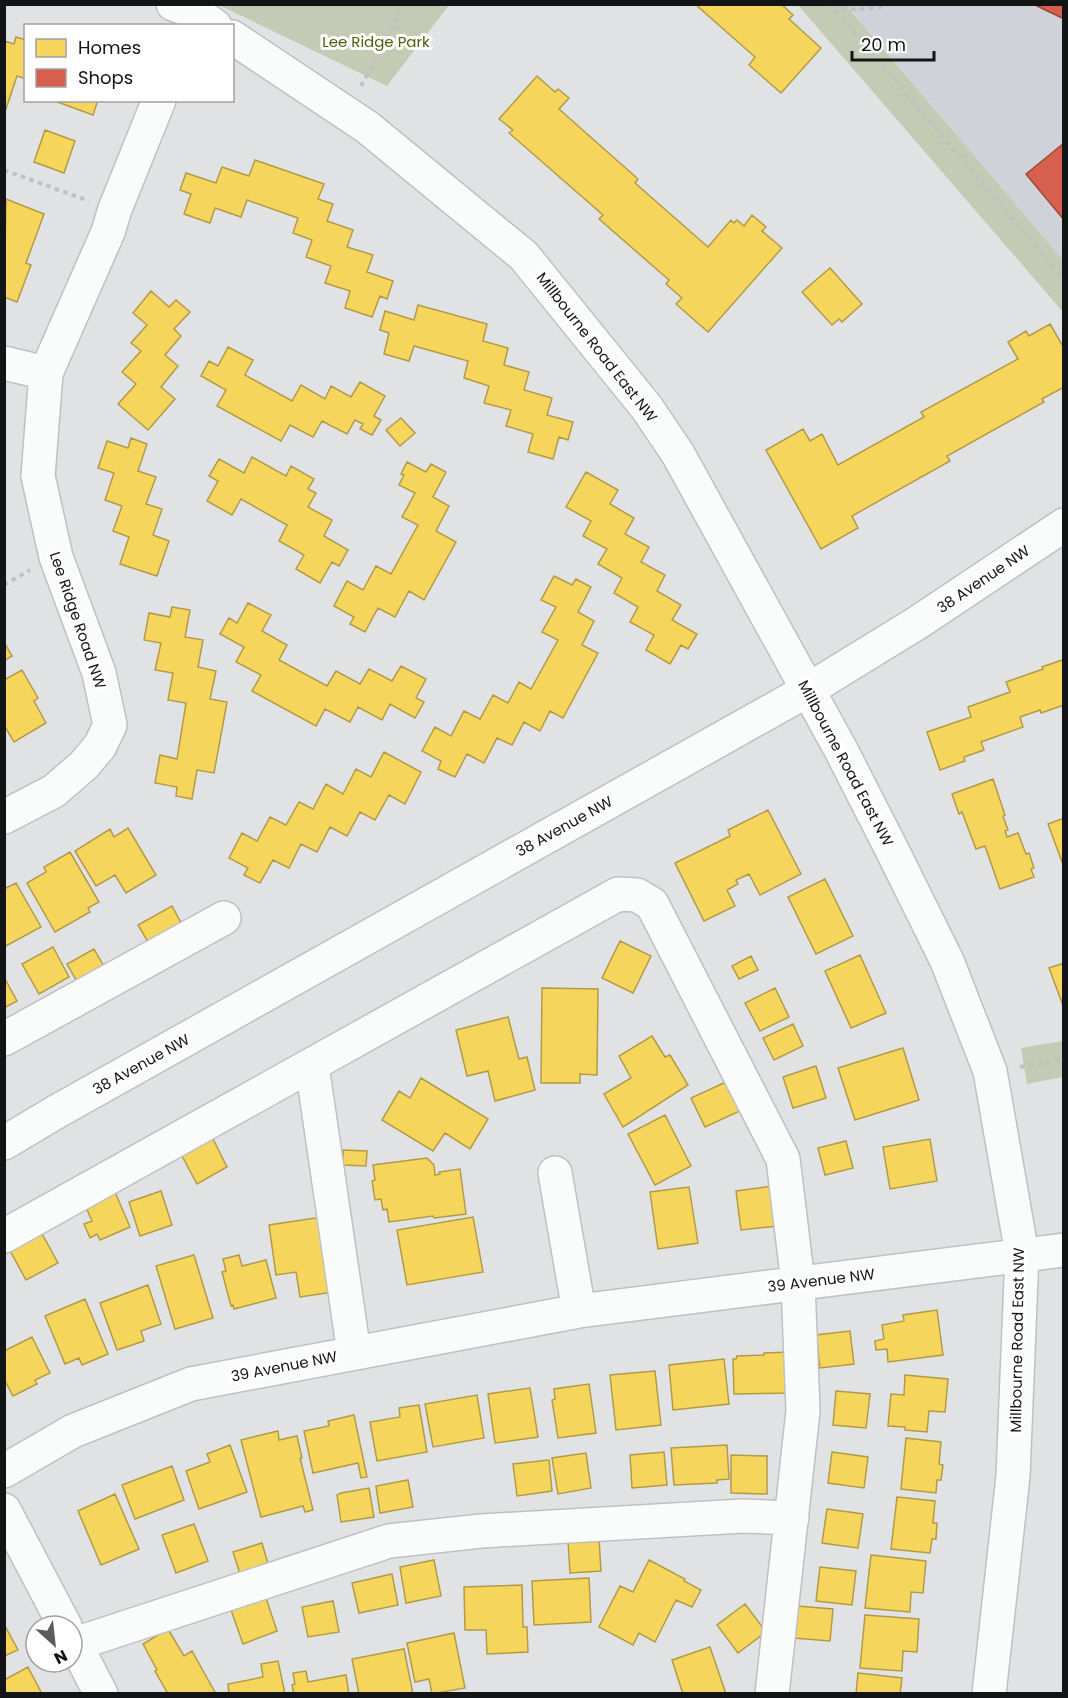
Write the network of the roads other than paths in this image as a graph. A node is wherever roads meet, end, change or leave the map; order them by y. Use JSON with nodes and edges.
{"nodes":[{"id":1,"x":234,"y":38,"type":"edge"},
{"id":2,"x":158,"y":102,"type":"edge"},
{"id":3,"x":4,"y":363,"type":"edge"},
{"id":4,"x":46,"y":373,"type":"junction"},
{"id":5,"x":1064,"y":525,"type":"edge"},
{"id":6,"x":808,"y":690,"type":"junction"},
{"id":7,"x":4,"y":817,"type":"edge"},
{"id":8,"x":224,"y":918,"type":"dead end"},
{"id":9,"x":4,"y":1039,"type":"edge"},
{"id":10,"x":312,"y":1066,"type":"junction"},
{"id":11,"x":56,"y":1112,"type":"junction"},
{"id":12,"x":4,"y":1137,"type":"edge"},
{"id":13,"x":4,"y":1143,"type":"edge"},
{"id":14,"x":555,"y":1173,"type":"dead end"},
{"id":15,"x":4,"y":1236,"type":"edge"},
{"id":16,"x":1064,"y":1250,"type":"edge"},
{"id":17,"x":1022,"y":1254,"type":"junction"},
{"id":18,"x":798,"y":1283,"type":"junction"},
{"id":19,"x":579,"y":1311,"type":"junction"},
{"id":20,"x":354,"y":1353,"type":"junction"},
{"id":21,"x":4,"y":1471,"type":"edge"},
{"id":22,"x":4,"y":1509,"type":"edge"},
{"id":23,"x":792,"y":1518,"type":"junction"},
{"id":24,"x":59,"y":1614,"type":"edge"},
{"id":25,"x":84,"y":1632,"type":"edge"},
{"id":26,"x":84,"y":1661,"type":"edge"},
{"id":27,"x":101,"y":1694,"type":"edge"},
{"id":28,"x":772,"y":1694,"type":"edge"},
{"id":29,"x":989,"y":1694,"type":"edge"}],
"edges":[{"from":1,"to":6,"type":"street","name":"Millbourne Road East NW"},
{"from":2,"to":4,"type":"street","name":"Lee Ridge Road NW"},
{"from":3,"to":4,"type":"street"},
{"from":4,"to":7,"type":"street","name":"Lee Ridge Road NW"},
{"from":5,"to":6,"type":"street","name":"38 Avenue NW"},
{"from":6,"to":11,"type":"street","name":"38 Avenue NW"},
{"from":6,"to":17,"type":"street","name":"Millbourne Road East NW"},
{"from":8,"to":9,"type":"street"},
{"from":10,"to":15,"type":"street"},
{"from":10,"to":18,"type":"street"},
{"from":10,"to":20,"type":"street"},
{"from":11,"to":12,"type":"street","name":"38 Avenue NW"},
{"from":11,"to":13,"type":"street","name":"38 Avenue NW"},
{"from":14,"to":19,"type":"street"},
{"from":16,"to":17,"type":"street","name":"39 Avenue NW"},
{"from":17,"to":18,"type":"street","name":"39 Avenue NW"},
{"from":17,"to":29,"type":"street","name":"Millbourne Road East NW"},
{"from":18,"to":19,"type":"street","name":"39 Avenue NW"},
{"from":18,"to":23,"type":"street"},
{"from":19,"to":20,"type":"street","name":"39 Avenue NW"},
{"from":20,"to":21,"type":"street","name":"39 Avenue NW"},
{"from":22,"to":24,"type":"street"},
{"from":23,"to":25,"type":"street"},
{"from":23,"to":28,"type":"street"},
{"from":26,"to":27,"type":"street"}]}
